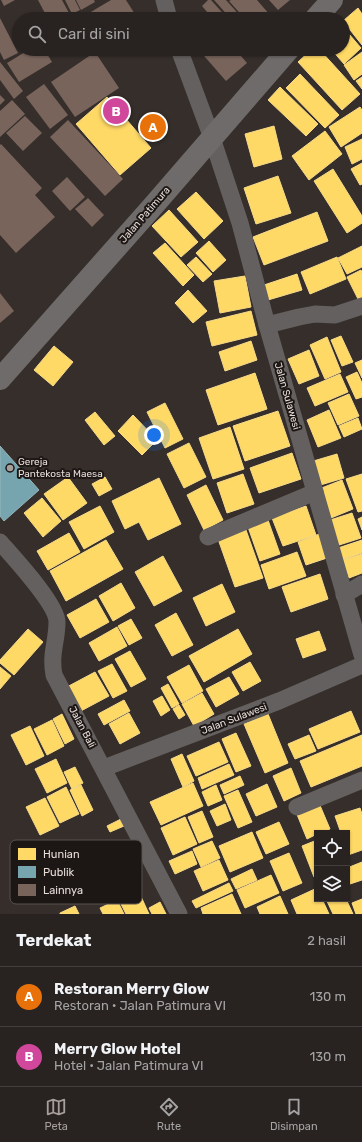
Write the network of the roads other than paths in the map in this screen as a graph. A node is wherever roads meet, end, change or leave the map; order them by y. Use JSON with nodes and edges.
{"nodes":[{"id":1,"x":164,"y":0,"type":"edge"},
{"id":2,"x":332,"y":0,"type":"edge"},
{"id":3,"x":167,"y":12,"type":"edge"},
{"id":4,"x":321,"y":12,"type":"edge"},
{"id":5,"x":182,"y":56,"type":"edge"},
{"id":6,"x":283,"y":56,"type":"edge"},
{"id":7,"x":212,"y":138,"type":"junction"},
{"id":8,"x":362,"y":306,"type":"edge"},
{"id":9,"x":267,"y":325,"type":"junction"},
{"id":10,"x":0,"y":379,"type":"edge"},
{"id":11,"x":315,"y":492,"type":"junction"},
{"id":12,"x":208,"y":537,"type":"dead end"},
{"id":13,"x":0,"y":542,"type":"edge"},
{"id":14,"x":362,"y":584,"type":"edge"},
{"id":15,"x":344,"y":595,"type":"junction"},
{"id":16,"x":362,"y":655,"type":"edge"},
{"id":17,"x":362,"y":665,"type":"edge"},
{"id":18,"x":104,"y":768,"type":"junction"},
{"id":19,"x":362,"y":780,"type":"edge"},
{"id":20,"x":297,"y":807,"type":"dead end"},
{"id":21,"x":141,"y":840,"type":"edge"},
{"id":22,"x":142,"y":842,"type":"edge"},
{"id":23,"x":179,"y":914,"type":"edge"}],
"edges":[{"from":1,"to":3,"type":"street"},
{"from":2,"to":4,"type":"main road"},
{"from":5,"to":7,"type":"street","name":"Jalan Sulawesi"},
{"from":6,"to":7,"type":"main road","name":"Jalan Patimura"},
{"from":7,"to":9,"type":"street","name":"Jalan Sulawesi"},
{"from":7,"to":10,"type":"main road","name":"Jalan Patimura"},
{"from":8,"to":9,"type":"street"},
{"from":9,"to":11,"type":"street","name":"Jalan Sulawesi"},
{"from":11,"to":12,"type":"street"},
{"from":11,"to":15,"type":"street","name":"Jalan Sulawesi"},
{"from":13,"to":18,"type":"street","name":"Jalan Bali"},
{"from":14,"to":15,"type":"street"},
{"from":15,"to":16,"type":"street","name":"Jalan Sulawesi"},
{"from":17,"to":18,"type":"street","name":"Jalan Sulawesi"},
{"from":18,"to":21,"type":"street","name":"Jalan Bali"},
{"from":19,"to":20,"type":"street"},
{"from":22,"to":23,"type":"street","name":"Jalan Bali"}]}
